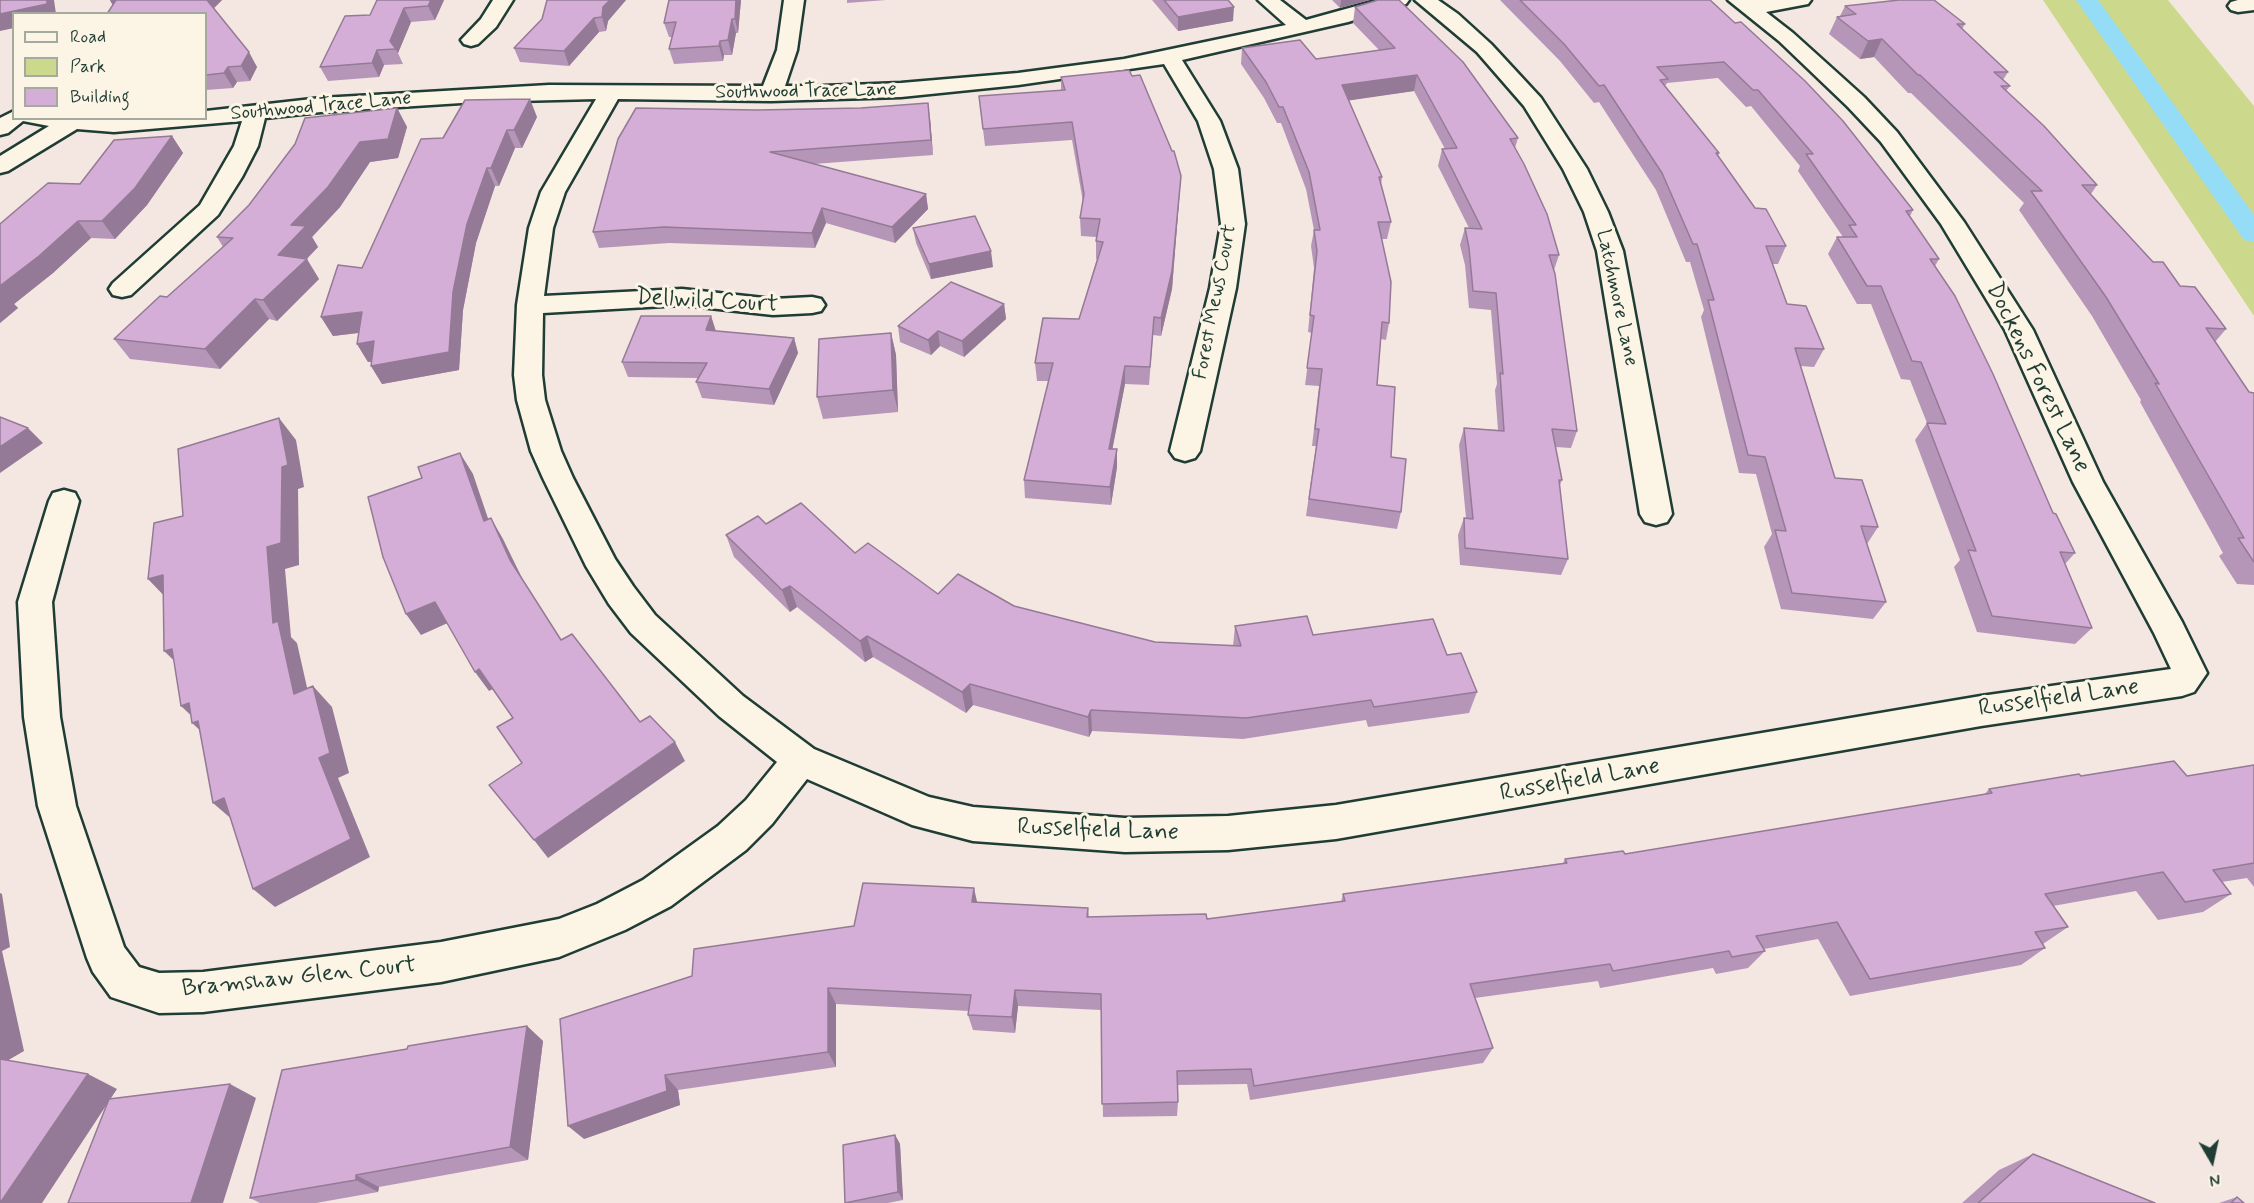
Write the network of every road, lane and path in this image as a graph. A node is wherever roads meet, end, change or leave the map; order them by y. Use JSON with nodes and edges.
{"nodes":[{"id":1,"x":503,"y":0,"type":"edge"},
{"id":2,"x":794,"y":0,"type":"edge"},
{"id":3,"x":1268,"y":0,"type":"edge"},
{"id":4,"x":1399,"y":0,"type":"edge"},
{"id":5,"x":1425,"y":0,"type":"edge"},
{"id":6,"x":1801,"y":0,"type":"edge"},
{"id":7,"x":1744,"y":4,"type":"edge"},
{"id":8,"x":1303,"y":28,"type":"junction"},
{"id":9,"x":471,"y":40,"type":"dead end"},
{"id":10,"x":1170,"y":57,"type":"junction"},
{"id":11,"x":611,"y":92,"type":"junction"},
{"id":12,"x":771,"y":94,"type":"junction"},
{"id":13,"x":256,"y":112,"type":"junction"},
{"id":14,"x":207,"y":118,"type":"edge"},
{"id":15,"x":12,"y":119,"type":"edge"},
{"id":16,"x":175,"y":120,"type":"edge"},
{"id":17,"x":74,"y":121,"type":"edge"},
{"id":18,"x":0,"y":128,"type":"edge"},
{"id":19,"x":0,"y":166,"type":"edge"},
{"id":20,"x":122,"y":289,"type":"dead end"},
{"id":21,"x":530,"y":305,"type":"junction"},
{"id":22,"x":812,"y":305,"type":"dead end"},
{"id":23,"x":1185,"y":451,"type":"dead end"},
{"id":24,"x":64,"y":501,"type":"dead end"},
{"id":25,"x":1656,"y":514,"type":"dead end"},
{"id":26,"x":2182,"y":682,"type":"joint"},
{"id":27,"x":801,"y":759,"type":"junction"}],
"edges":[{"from":1,"to":9,"type":"street"},
{"from":2,"to":12,"type":"street"},
{"from":3,"to":8,"type":"street"},
{"from":4,"to":8,"type":"street","name":"Southwood Trace Lane"},
{"from":5,"to":25,"type":"street","name":"Latchmore Lane"},
{"from":6,"to":7,"type":"street"},
{"from":7,"to":26,"type":"street","name":"Dockens Forest Lane"},
{"from":8,"to":10,"type":"street","name":"Southwood Trace Lane"},
{"from":10,"to":12,"type":"street","name":"Southwood Trace Lane"},
{"from":10,"to":23,"type":"street","name":"Forest Mews Court"},
{"from":11,"to":12,"type":"street","name":"Southwood Trace Lane"},
{"from":11,"to":13,"type":"street","name":"Southwood Trace Lane"},
{"from":11,"to":21,"type":"street","name":"Russelfield Lane"},
{"from":13,"to":14,"type":"street","name":"Southwood Trace Lane"},
{"from":13,"to":20,"type":"street"},
{"from":15,"to":18,"type":"street"},
{"from":16,"to":17,"type":"street","name":"Southwood Trace Lane"},
{"from":17,"to":19,"type":"street"},
{"from":21,"to":22,"type":"street","name":"Dellwild Court"},
{"from":21,"to":27,"type":"street","name":"Russelfield Lane"},
{"from":24,"to":27,"type":"street","name":"Bramshaw Glen Court"},
{"from":26,"to":27,"type":"street","name":"Russelfield Lane"}]}
